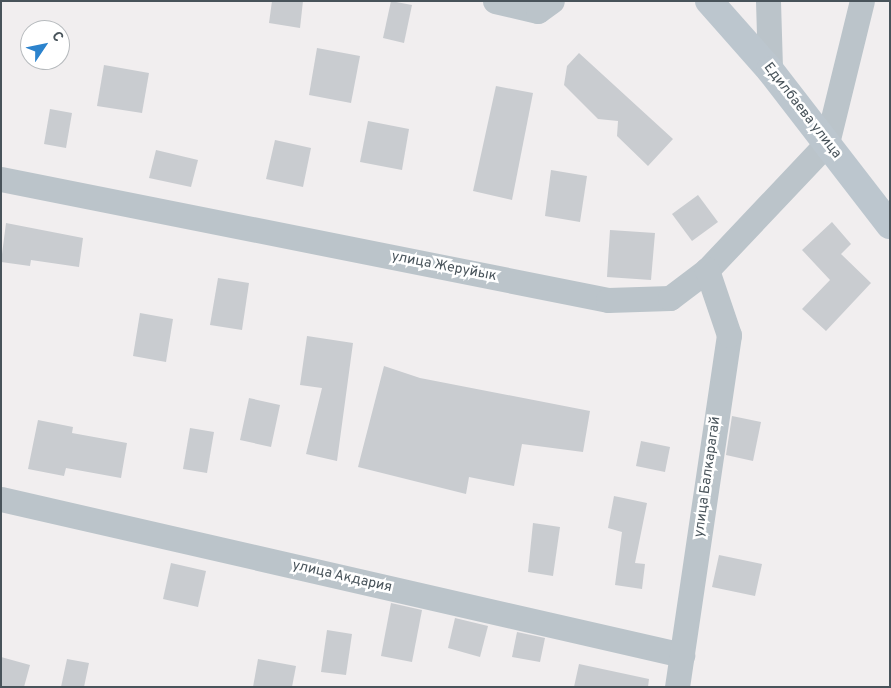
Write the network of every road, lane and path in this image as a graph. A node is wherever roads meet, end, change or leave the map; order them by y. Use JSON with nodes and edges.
{"nodes":[{"id":1,"x":495,"y":1,"type":"edge"},
{"id":2,"x":552,"y":1,"type":"edge"},
{"id":3,"x":709,"y":1,"type":"edge"},
{"id":4,"x":768,"y":1,"type":"edge"},
{"id":5,"x":862,"y":1,"type":"edge"},
{"id":6,"x":770,"y":70,"type":"junction"},
{"id":7,"x":828,"y":143,"type":"junction"},
{"id":8,"x":1,"y":179,"type":"edge"},
{"id":9,"x":890,"y":224,"type":"edge"},
{"id":10,"x":708,"y":270,"type":"junction"},
{"id":11,"x":1,"y":499,"type":"edge"},
{"id":12,"x":682,"y":655,"type":"junction"},
{"id":13,"x":677,"y":687,"type":"edge"}],
"edges":[{"from":1,"to":2,"type":"street"},
{"from":3,"to":6,"type":"street","name":"Едилбаева улица"},
{"from":4,"to":6,"type":"street"},
{"from":5,"to":7,"type":"street"},
{"from":6,"to":7,"type":"street","name":"Едилбаева улица"},
{"from":7,"to":9,"type":"street","name":"Едилбаева улица"},
{"from":7,"to":10,"type":"street","name":"улица Жеруйык"},
{"from":8,"to":10,"type":"street","name":"улица Жеруйык"},
{"from":10,"to":12,"type":"street","name":"улица Балкарагай"},
{"from":11,"to":12,"type":"street","name":"улица Акдария"},
{"from":12,"to":13,"type":"street","name":"улица Балкарагай"}]}
